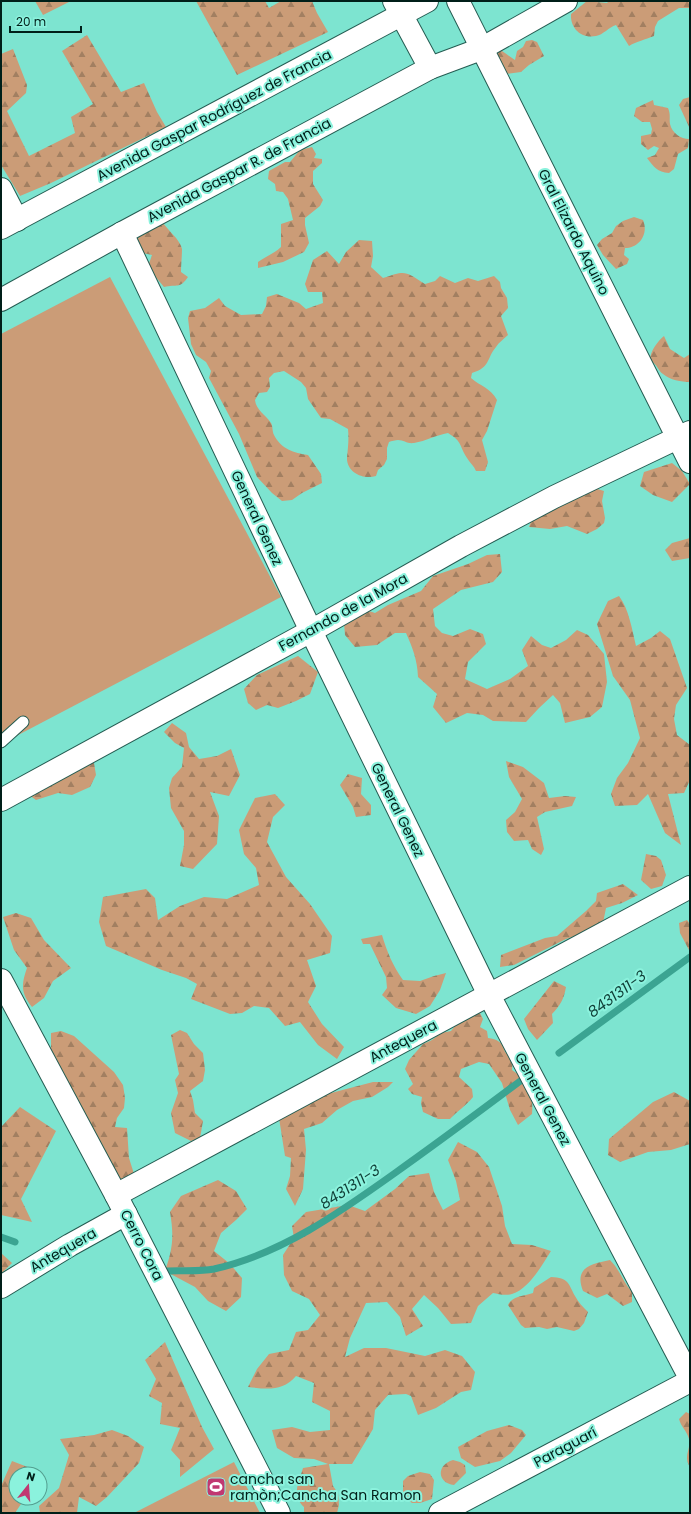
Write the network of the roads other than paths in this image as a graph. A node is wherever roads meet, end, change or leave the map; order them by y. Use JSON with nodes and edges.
{"nodes":[{"id":1,"x":427,"y":1,"type":"edge"},
{"id":2,"x":458,"y":1,"type":"edge"},
{"id":3,"x":566,"y":1,"type":"edge"},
{"id":4,"x":398,"y":8,"type":"edge"},
{"id":5,"x":481,"y":49,"type":"junction"},
{"id":6,"x":430,"y":68,"type":"junction"},
{"id":7,"x":1,"y":190,"type":"edge"},
{"id":8,"x":9,"y":224,"type":"edge"},
{"id":9,"x":122,"y":233,"type":"junction"},
{"id":10,"x":1,"y":300,"type":"edge"},
{"id":11,"x":684,"y":436,"type":"edge"},
{"id":12,"x":690,"y":462,"type":"edge"},
{"id":13,"x":311,"y":631,"type":"junction"},
{"id":14,"x":23,"y":722,"type":"dead end"},
{"id":15,"x":1,"y":742,"type":"edge"},
{"id":16,"x":1,"y":800,"type":"edge"},
{"id":17,"x":690,"y":887,"type":"edge"},
{"id":18,"x":1,"y":980,"type":"edge"},
{"id":19,"x":489,"y":995,"type":"junction"},
{"id":20,"x":121,"y":1204,"type":"junction"},
{"id":21,"x":1,"y":1287,"type":"edge"},
{"id":22,"x":690,"y":1379,"type":"edge"},
{"id":23,"x":279,"y":1513,"type":"edge"},
{"id":24,"x":440,"y":1513,"type":"edge"}],
"edges":[{"from":1,"to":4,"type":"street","name":"Avenida Gaspar Rodríguez de Francia"},
{"from":2,"to":5,"type":"street","name":"Gral Elizardo Aquino"},
{"from":3,"to":5,"type":"street"},
{"from":4,"to":6,"type":"street"},
{"from":4,"to":8,"type":"street","name":"Avenida Gaspar Rodríguez de Francia"},
{"from":5,"to":6,"type":"street","name":"Avenida Gaspar R. de Francia"},
{"from":5,"to":11,"type":"street","name":"Gral Elizardo Aquino"},
{"from":6,"to":9,"type":"street","name":"Avenida Gaspar R. de Francia"},
{"from":7,"to":8,"type":"street"},
{"from":9,"to":10,"type":"street","name":"Avenida Gaspar R. de Francia"},
{"from":9,"to":13,"type":"street","name":"General Genez"},
{"from":11,"to":12,"type":"street","name":"Gral Elizardo Aquino"},
{"from":11,"to":13,"type":"street","name":"Fernando de la Mora"},
{"from":13,"to":16,"type":"street","name":"Fernando de la Mora"},
{"from":13,"to":19,"type":"street","name":"General Genez"},
{"from":14,"to":15,"type":"lane"},
{"from":17,"to":19,"type":"street","name":"Antequera"},
{"from":18,"to":20,"type":"street","name":"Cerro Cora"},
{"from":19,"to":20,"type":"street","name":"Antequera"},
{"from":19,"to":22,"type":"street","name":"General Genez"},
{"from":20,"to":21,"type":"street","name":"Antequera"},
{"from":20,"to":23,"type":"street","name":"Cerro Cora"},
{"from":22,"to":24,"type":"street","name":"Paraguarí"}]}
